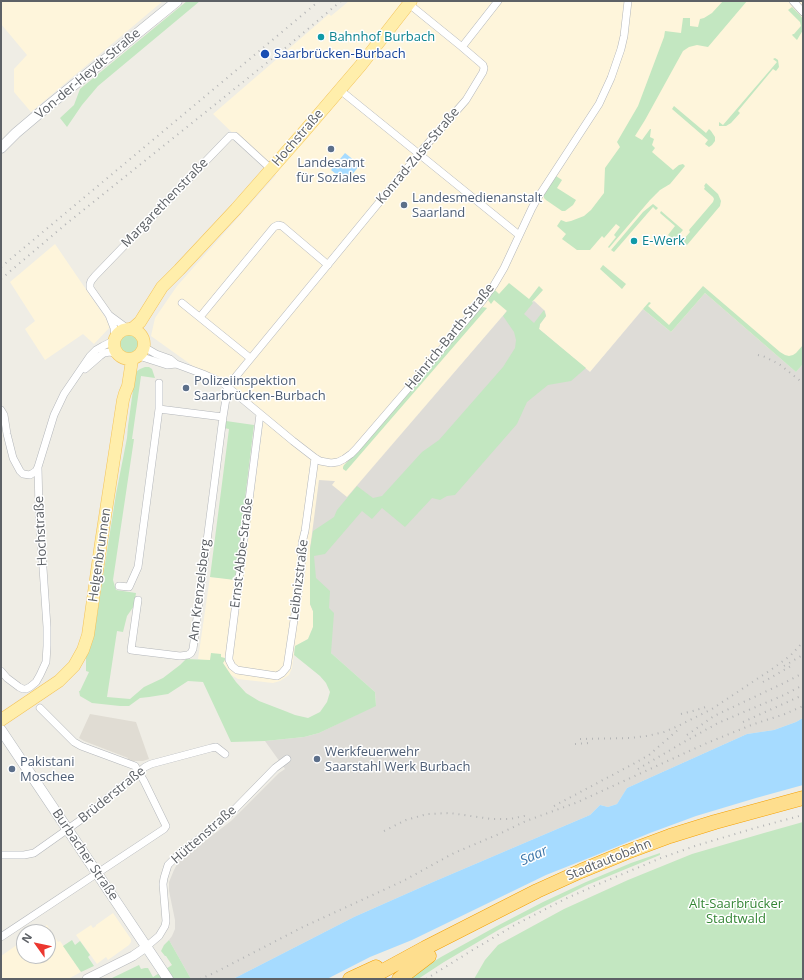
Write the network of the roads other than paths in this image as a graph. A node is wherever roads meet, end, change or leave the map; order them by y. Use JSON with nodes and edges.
{"nodes":[{"id":1,"x":177,"y":1,"type":"edge"},
{"id":2,"x":498,"y":1,"type":"edge"},
{"id":3,"x":628,"y":1,"type":"edge"},
{"id":4,"x":793,"y":1,"type":"edge"},
{"id":5,"x":410,"y":2,"type":"edge"},
{"id":6,"x":803,"y":12,"type":"edge"},
{"id":7,"x":462,"y":47,"type":"junction"},
{"id":8,"x":340,"y":90,"type":"junction"},
{"id":9,"x":2,"y":146,"type":"edge"},
{"id":10,"x":419,"y":154,"type":"junction"},
{"id":11,"x":271,"y":169,"type":"junction"},
{"id":12,"x":519,"y":235,"type":"junction"},
{"id":13,"x":328,"y":265,"type":"junction"},
{"id":14,"x":179,"y":270,"type":"junction"},
{"id":15,"x":182,"y":303,"type":"dead end"},
{"id":16,"x":109,"y":315,"type":"junction"},
{"id":17,"x":200,"y":317,"type":"junction"},
{"id":18,"x":130,"y":329,"type":"junction"},
{"id":19,"x":114,"y":339,"type":"junction"},
{"id":20,"x":132,"y":352,"type":"junction"},
{"id":21,"x":250,"y":358,"type":"junction"},
{"id":22,"x":78,"y":375,"type":"junction"},
{"id":23,"x":159,"y":384,"type":"dead end"},
{"id":24,"x":228,"y":386,"type":"junction"},
{"id":25,"x":159,"y":409,"type":"junction"},
{"id":26,"x":1,"y":410,"type":"edge"},
{"id":27,"x":260,"y":414,"type":"junction"},
{"id":28,"x":223,"y":417,"type":"junction"},
{"id":29,"x":3,"y":428,"type":"edge"},
{"id":30,"x":315,"y":458,"type":"junction"},
{"id":31,"x":38,"y":467,"type":"junction"},
{"id":32,"x":118,"y":586,"type":"dead end"},
{"id":33,"x":138,"y":600,"type":"dead end"},
{"id":34,"x":1,"y":671,"type":"edge"},
{"id":35,"x":256,"y":673,"type":"joint"},
{"id":36,"x":40,"y":708,"type":"dead end"},
{"id":37,"x":1,"y":720,"type":"edge"},
{"id":38,"x":1,"y":730,"type":"edge"},
{"id":39,"x":225,"y":754,"type":"dead end"},
{"id":40,"x":287,"y":759,"type":"dead end"},
{"id":41,"x":139,"y":772,"type":"junction"},
{"id":42,"x":803,"y":798,"type":"edge"},
{"id":43,"x":803,"y":807,"type":"edge"},
{"id":44,"x":68,"y":830,"type":"junction"},
{"id":45,"x":1,"y":855,"type":"edge"},
{"id":46,"x":97,"y":873,"type":"junction"},
{"id":47,"x":1,"y":937,"type":"edge"},
{"id":48,"x":146,"y":947,"type":"junction"},
{"id":49,"x":427,"y":952,"type":"junction"},
{"id":50,"x":87,"y":979,"type":"edge"},
{"id":51,"x":168,"y":979,"type":"edge"},
{"id":52,"x":350,"y":979,"type":"edge"},
{"id":53,"x":368,"y":979,"type":"edge"},
{"id":54,"x":386,"y":979,"type":"edge"},
{"id":55,"x":399,"y":979,"type":"edge"}],
"edges":[{"from":1,"to":9,"type":"main road","name":"Von-der-Heydt-Straße"},
{"from":2,"to":7,"type":"street"},
{"from":3,"to":12,"type":"street","name":"Heinrich-Barth-Straße"},
{"from":4,"to":6,"type":"street"},
{"from":5,"to":7,"type":"street","name":"Konrad-Zuse-Straße"},
{"from":5,"to":8,"type":"main road","name":"Hochstraße"},
{"from":7,"to":10,"type":"street","name":"Konrad-Zuse-Straße"},
{"from":8,"to":10,"type":"street"},
{"from":8,"to":11,"type":"main road","name":"Hochstraße"},
{"from":10,"to":12,"type":"street"},
{"from":10,"to":13,"type":"street","name":"Konrad-Zuse-Straße"},
{"from":11,"to":14,"type":"main road","name":"Hochstraße"},
{"from":11,"to":16,"type":"street","name":"Margarethenstraße"},
{"from":12,"to":30,"type":"street","name":"Heinrich-Barth-Straße"},
{"from":13,"to":17,"type":"street"},
{"from":13,"to":21,"type":"street","name":"Konrad-Zuse-Straße"},
{"from":14,"to":18,"type":"main road","name":"Hochstraße"},
{"from":14,"to":20,"type":"main road","name":"Hochstraße"},
{"from":15,"to":17,"type":"street"},
{"from":16,"to":18,"type":"street","name":"Margarethenstraße"},
{"from":16,"to":19,"type":"street","name":"Margarethenstraße"},
{"from":17,"to":21,"type":"street"},
{"from":18,"to":19,"type":"main road","name":"Hochstraße"},
{"from":18,"to":20,"type":"main road"},
{"from":19,"to":20,"type":"main road"},
{"from":19,"to":22,"type":"street","name":"Hochstraße"},
{"from":20,"to":22,"type":"street","name":"Hochstraße"},
{"from":20,"to":24,"type":"street","name":"Heinrich-Barth-Straße"},
{"from":20,"to":37,"type":"main road","name":"Helgenbrunnen"},
{"from":21,"to":24,"type":"street","name":"Konrad-Zuse-Straße"},
{"from":22,"to":31,"type":"street","name":"Hochstraße"},
{"from":23,"to":25,"type":"street"},
{"from":24,"to":27,"type":"street","name":"Heinrich-Barth-Straße"},
{"from":24,"to":28,"type":"street","name":"Am Krenzelsberg"},
{"from":25,"to":28,"type":"street"},
{"from":25,"to":32,"type":"street"},
{"from":26,"to":29,"type":"street"},
{"from":27,"to":30,"type":"street","name":"Heinrich-Barth-Straße"},
{"from":27,"to":35,"type":"street","name":"Ernst-Abbe-Straße"},
{"from":28,"to":33,"type":"street","name":"Am Krenzelsberg"},
{"from":29,"to":31,"type":"street"},
{"from":30,"to":35,"type":"street","name":"Leibnizstraße"},
{"from":31,"to":34,"type":"street","name":"Hochstraße"},
{"from":36,"to":41,"type":"street"},
{"from":38,"to":44,"type":"main road","name":"Burbacher Straße"},
{"from":39,"to":41,"type":"street","name":"Brüderstraße"},
{"from":40,"to":48,"type":"street","name":"Hüttenstraße"},
{"from":41,"to":44,"type":"street","name":"Brüderstraße"},
{"from":41,"to":46,"type":"street"},
{"from":42,"to":49,"type":"highway","name":"Stadtautobahn"},
{"from":43,"to":49,"type":"highway","name":"Stadtautobahn"},
{"from":44,"to":45,"type":"street","name":"Brüderstraße"},
{"from":44,"to":46,"type":"main road","name":"Burbacher Straße"},
{"from":46,"to":47,"type":"street"},
{"from":46,"to":48,"type":"main road","name":"Burbacher Straße"},
{"from":48,"to":50,"type":"street"},
{"from":48,"to":51,"type":"main road","name":"Burbacher Straße"},
{"from":49,"to":52,"type":"highway"},
{"from":49,"to":53,"type":"highway"},
{"from":49,"to":54,"type":"highway"},
{"from":49,"to":55,"type":"highway"}]}
